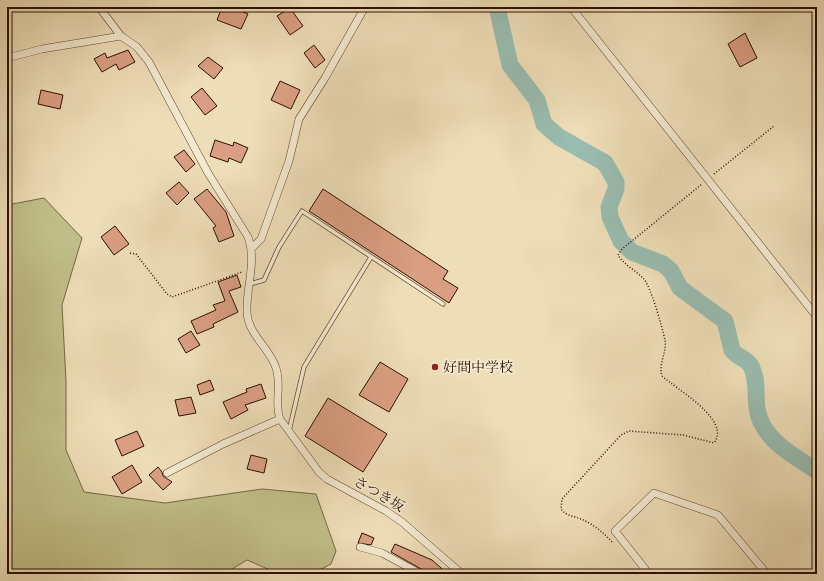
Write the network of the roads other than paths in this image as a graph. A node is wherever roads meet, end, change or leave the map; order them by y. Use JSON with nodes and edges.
{"nodes":[{"id":1,"x":99,"y":7,"type":"edge"},
{"id":2,"x":364,"y":7,"type":"edge"},
{"id":3,"x":572,"y":7,"type":"edge"},
{"id":4,"x":121,"y":36,"type":"junction"},
{"id":5,"x":7,"y":58,"type":"edge"},
{"id":6,"x":252,"y":248,"type":"junction"},
{"id":7,"x":371,"y":257,"type":"junction"},
{"id":8,"x":250,"y":284,"type":"junction"},
{"id":9,"x":443,"y":304,"type":"dead end"},
{"id":10,"x":817,"y":317,"type":"edge"},
{"id":11,"x":280,"y":419,"type":"junction"},
{"id":12,"x":289,"y":432,"type":"junction"},
{"id":13,"x":167,"y":473,"type":"dead end"},
{"id":14,"x":360,"y":548,"type":"dead end"},
{"id":15,"x":421,"y":574,"type":"edge"},
{"id":16,"x":462,"y":574,"type":"edge"},
{"id":17,"x":649,"y":574,"type":"edge"},
{"id":18,"x":767,"y":574,"type":"edge"}],
"edges":[{"from":1,"to":4,"type":"street"},
{"from":2,"to":6,"type":"street"},
{"from":3,"to":10,"type":"street"},
{"from":4,"to":5,"type":"street"},
{"from":4,"to":6,"type":"street"},
{"from":6,"to":8,"type":"street"},
{"from":7,"to":8,"type":"lane"},
{"from":7,"to":9,"type":"lane"},
{"from":7,"to":12,"type":"lane"},
{"from":8,"to":11,"type":"street"},
{"from":11,"to":12,"type":"street","name":"さつき坂"},
{"from":11,"to":13,"type":"street"},
{"from":12,"to":16,"type":"street","name":"さつき坂"},
{"from":14,"to":15,"type":"street"},
{"from":17,"to":18,"type":"street"}]}
